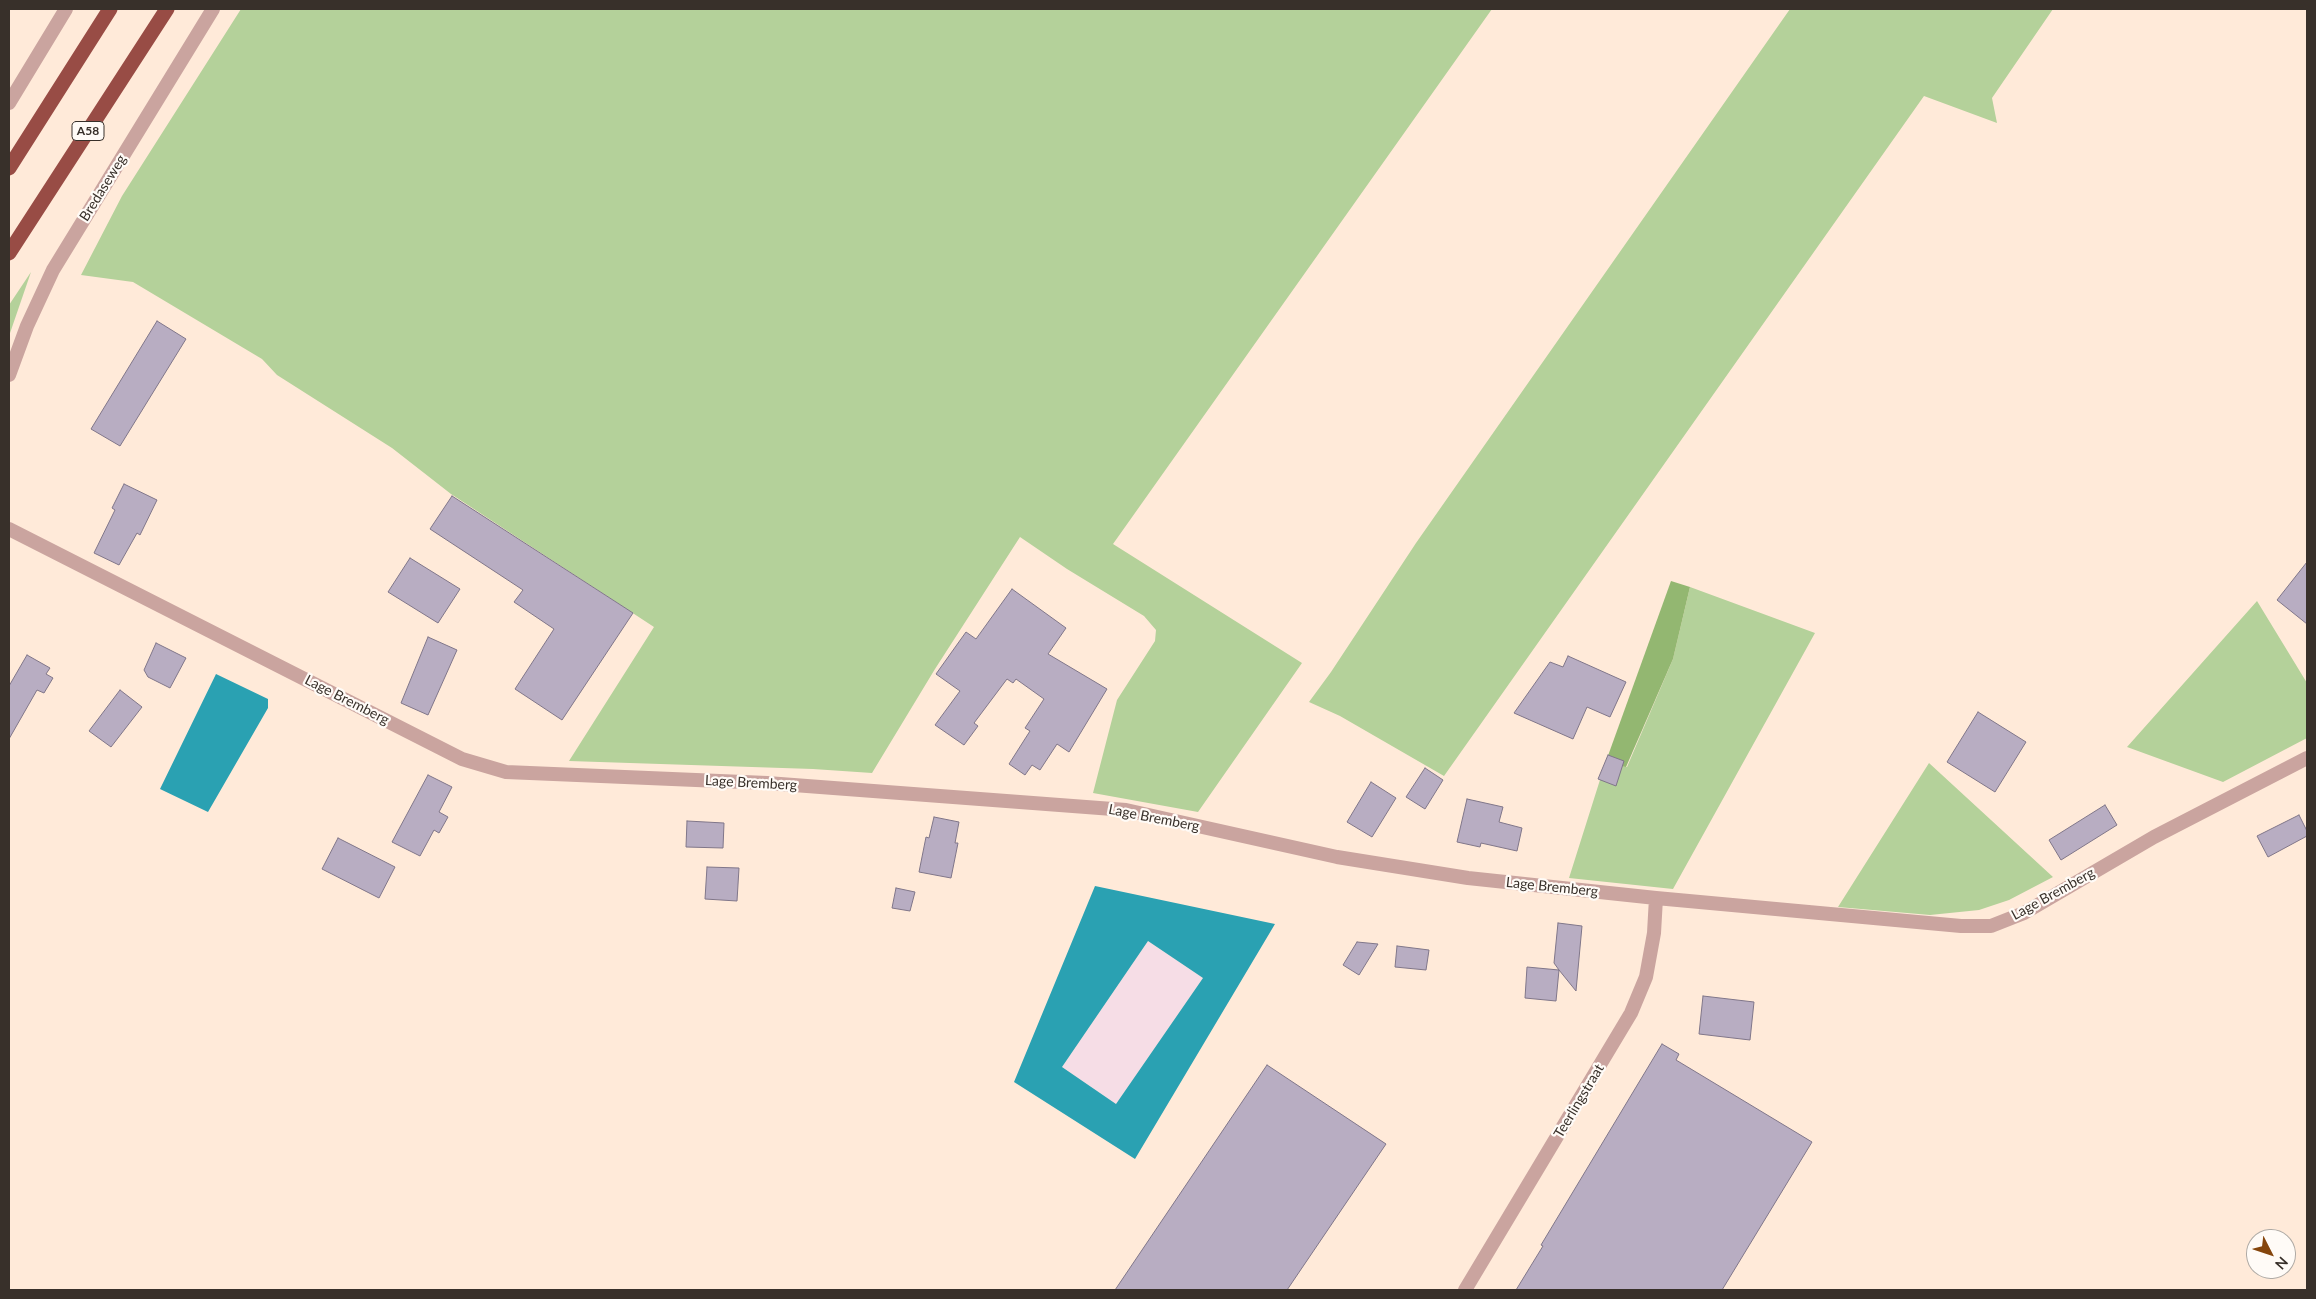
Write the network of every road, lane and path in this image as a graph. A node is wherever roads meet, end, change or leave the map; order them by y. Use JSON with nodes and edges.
{"nodes":[{"id":1,"x":66,"y":9,"type":"edge"},
{"id":2,"x":110,"y":9,"type":"edge"},
{"id":3,"x":167,"y":9,"type":"edge"},
{"id":4,"x":213,"y":9,"type":"edge"},
{"id":5,"x":9,"y":103,"type":"edge"},
{"id":6,"x":9,"y":168,"type":"edge"},
{"id":7,"x":9,"y":253,"type":"edge"},
{"id":8,"x":9,"y":375,"type":"edge"},
{"id":9,"x":9,"y":530,"type":"edge"},
{"id":10,"x":2307,"y":758,"type":"edge"},
{"id":11,"x":1656,"y":898,"type":"junction"},
{"id":12,"x":1465,"y":1290,"type":"edge"}],
"edges":[{"from":1,"to":5,"type":"street"},
{"from":2,"to":6,"type":"highway"},
{"from":3,"to":7,"type":"highway","number":"A58"},
{"from":4,"to":8,"type":"street","name":"Bredaseweg"},
{"from":9,"to":11,"type":"street","name":"Lage Bremberg"},
{"from":10,"to":11,"type":"street","name":"Lage Bremberg"},
{"from":11,"to":12,"type":"street","name":"Teerlingstraat"}]}
